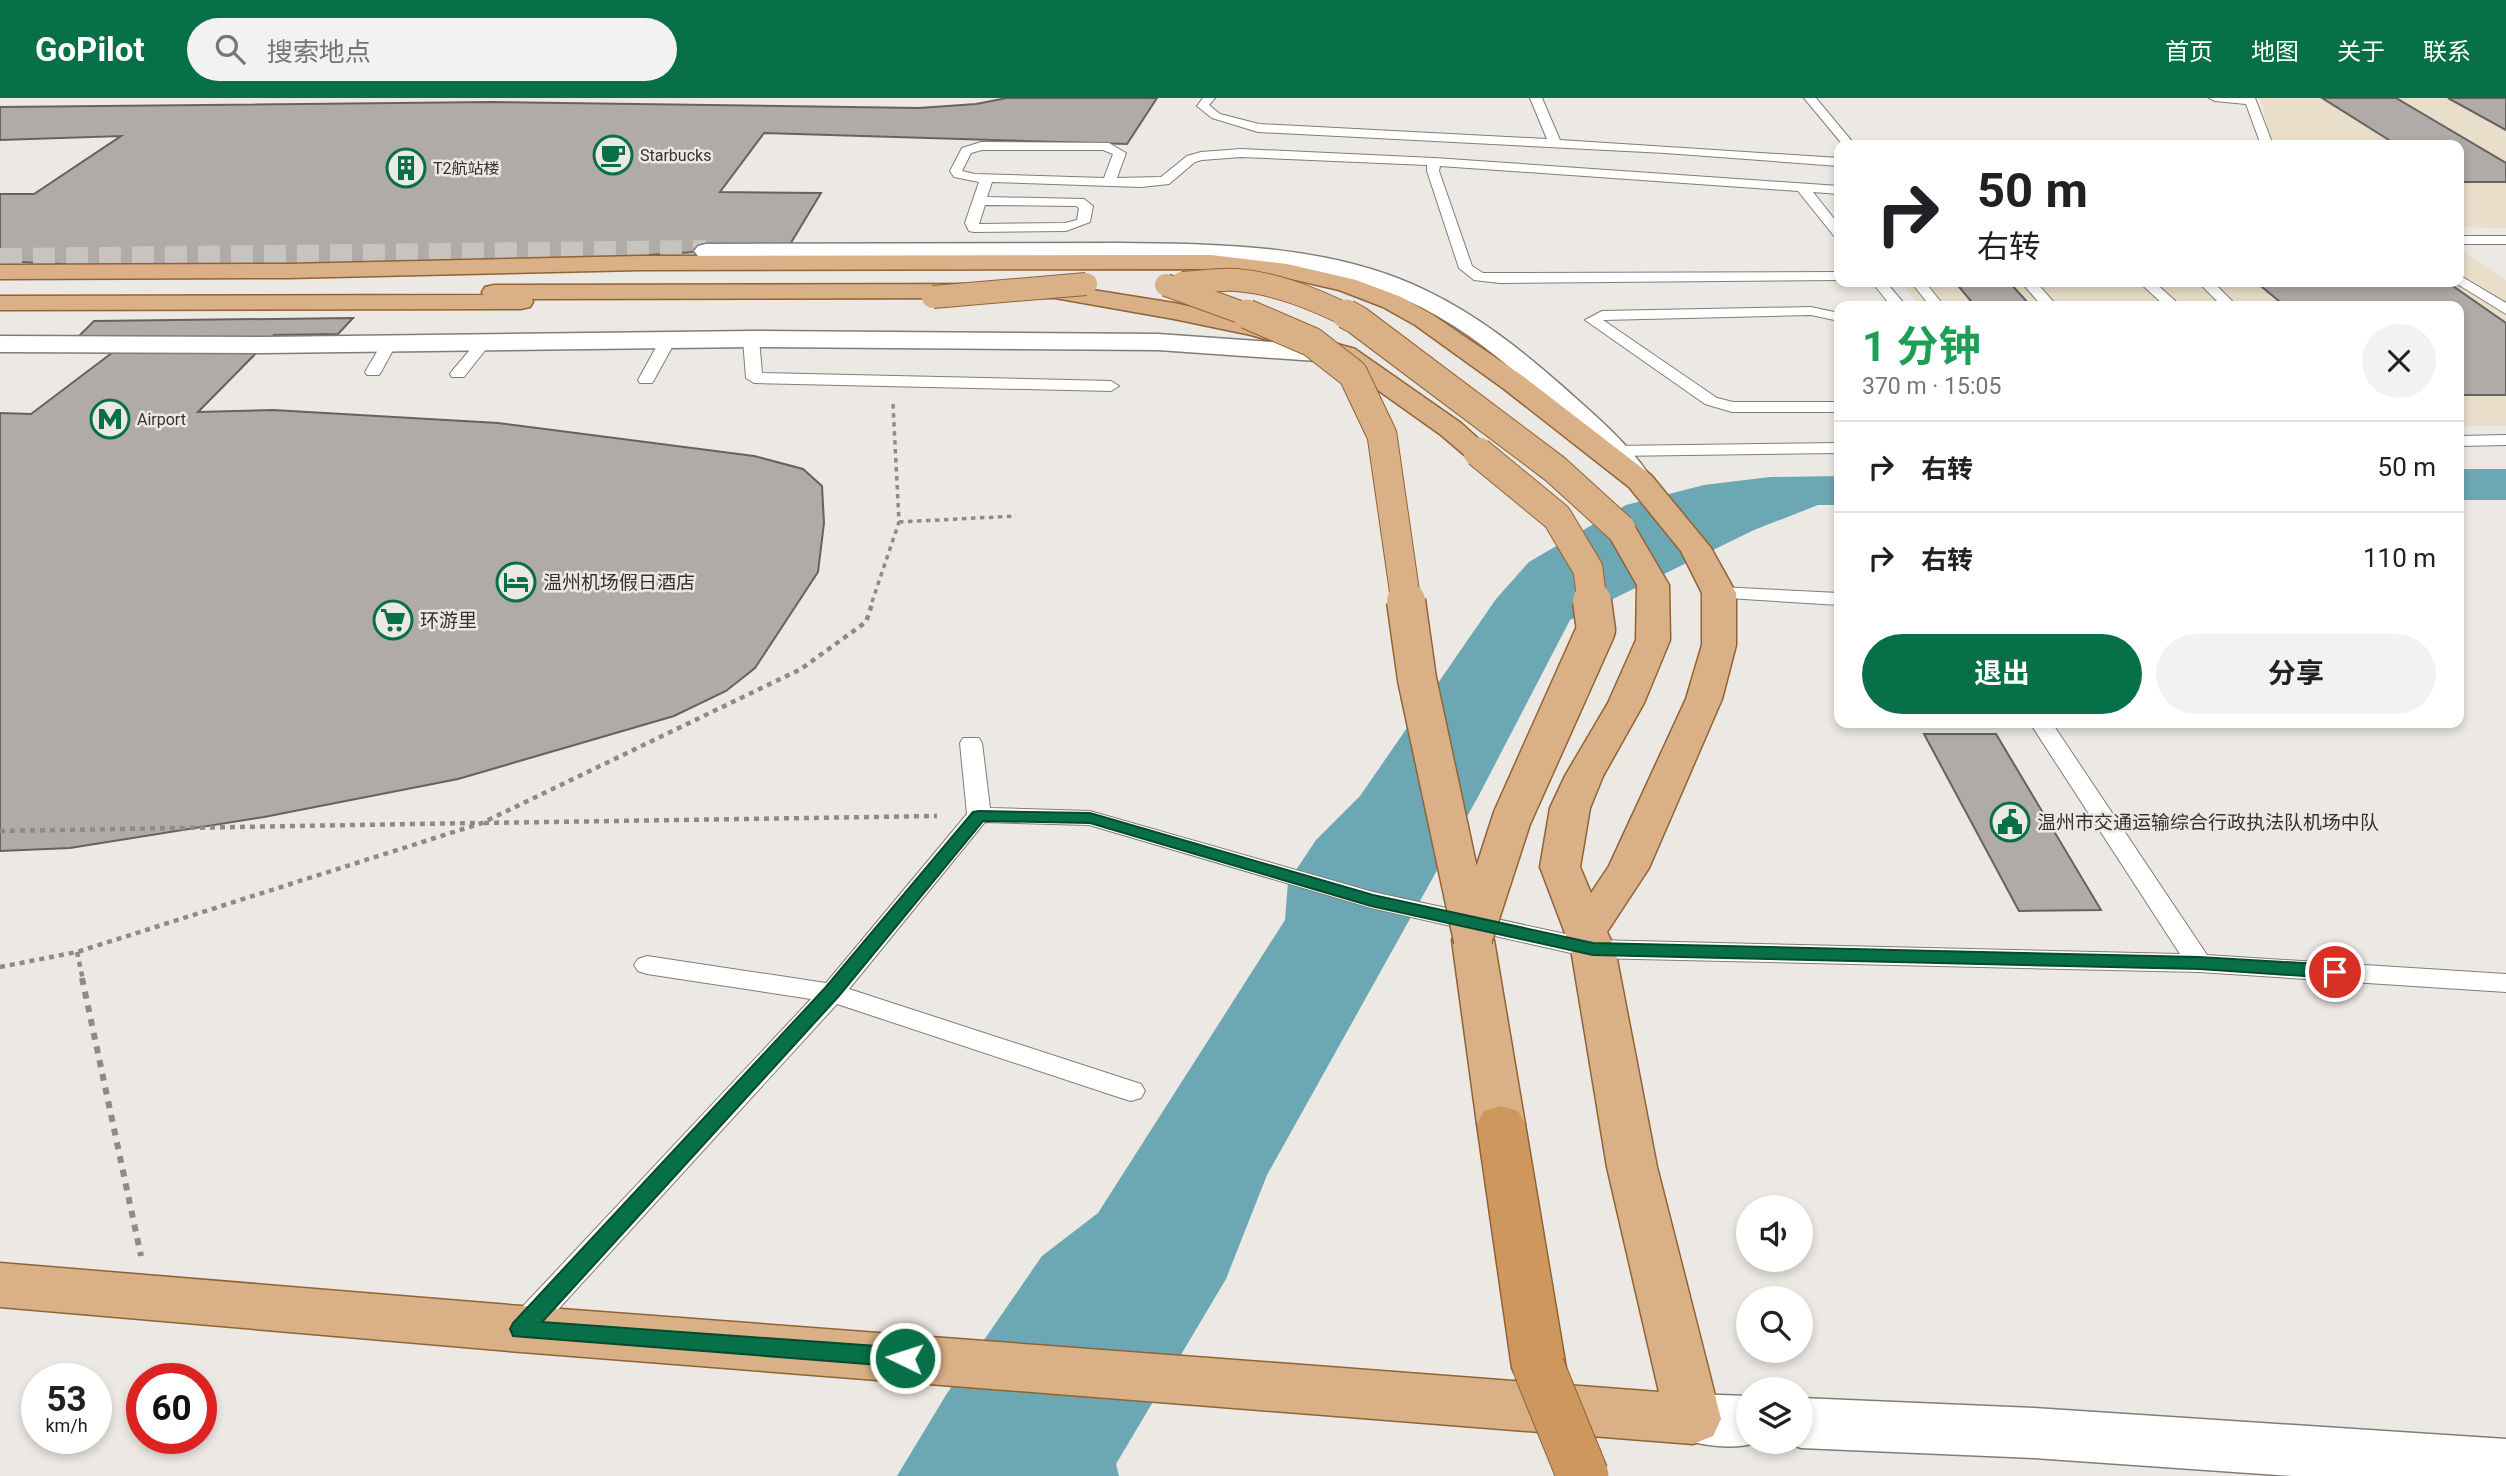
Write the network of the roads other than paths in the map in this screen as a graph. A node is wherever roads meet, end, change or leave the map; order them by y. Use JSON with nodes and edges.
{"nodes":[{"id":1,"x":1209,"y":98,"type":"edge"},
{"id":2,"x":1536,"y":98,"type":"edge"},
{"id":3,"x":1810,"y":98,"type":"edge"},
{"id":4,"x":2215,"y":98,"type":"edge"},
{"id":5,"x":2249,"y":99,"type":"edge"},
{"id":6,"x":1845,"y":140,"type":"edge"},
{"id":7,"x":2265,"y":140,"type":"edge"},
{"id":8,"x":1555,"y":143,"type":"junction"},
{"id":9,"x":1434,"y":162,"type":"junction"},
{"id":10,"x":1834,"y":163,"type":"edge"},
{"id":11,"x":987,"y":178,"type":"junction"},
{"id":12,"x":1110,"y":182,"type":"junction"},
{"id":13,"x":1802,"y":187,"type":"junction"},
{"id":14,"x":1834,"y":190,"type":"edge"},
{"id":15,"x":981,"y":201,"type":"junction"},
{"id":16,"x":1834,"y":227,"type":"edge"},
{"id":17,"x":2464,"y":240,"type":"edge"},
{"id":18,"x":2506,"y":240,"type":"edge"},
{"id":19,"x":706,"y":251,"type":"tunnel mouth"},
{"id":20,"x":0,"y":275,"type":"edge"},
{"id":21,"x":1834,"y":276,"type":"edge"},
{"id":22,"x":2464,"y":282,"type":"edge"},
{"id":23,"x":1086,"y":284,"type":"junction"},
{"id":24,"x":1167,"y":285,"type":"junction"},
{"id":25,"x":1883,"y":287,"type":"edge"},
{"id":26,"x":1922,"y":287,"type":"edge"},
{"id":27,"x":2033,"y":287,"type":"edge"},
{"id":28,"x":2152,"y":287,"type":"edge"},
{"id":29,"x":2210,"y":287,"type":"edge"},
{"id":30,"x":1055,"y":291,"type":"junction"},
{"id":31,"x":0,"y":293,"type":"edge"},
{"id":32,"x":1380,"y":298,"type":"junction"},
{"id":33,"x":1895,"y":301,"type":"edge"},
{"id":34,"x":1933,"y":301,"type":"edge"},
{"id":35,"x":2045,"y":301,"type":"edge"},
{"id":36,"x":2168,"y":301,"type":"edge"},
{"id":37,"x":2225,"y":301,"type":"edge"},
{"id":38,"x":0,"y":303,"type":"edge"},
{"id":39,"x":2506,"y":310,"type":"edge"},
{"id":40,"x":1834,"y":316,"type":"edge"},
{"id":41,"x":751,"y":339,"type":"junction"},
{"id":42,"x":668,"y":340,"type":"junction"},
{"id":43,"x":390,"y":341,"type":"junction"},
{"id":44,"x":485,"y":341,"type":"junction"},
{"id":45,"x":0,"y":344,"type":"edge"},
{"id":46,"x":1346,"y":355,"type":"junction"},
{"id":47,"x":373,"y":372,"type":"dead end"},
{"id":48,"x":458,"y":374,"type":"dead end"},
{"id":49,"x":646,"y":380,"type":"dead end"},
{"id":50,"x":1111,"y":386,"type":"dead end"},
{"id":51,"x":1409,"y":400,"type":"junction"},
{"id":52,"x":1820,"y":407,"type":"junction"},
{"id":53,"x":1834,"y":407,"type":"edge"},
{"id":54,"x":1834,"y":430,"type":"edge"},
{"id":55,"x":2506,"y":440,"type":"edge"},
{"id":56,"x":2464,"y":441,"type":"edge"},
{"id":57,"x":1834,"y":448,"type":"edge"},
{"id":58,"x":1613,"y":451,"type":"junction"},
{"id":59,"x":1640,"y":481,"type":"junction"},
{"id":60,"x":1719,"y":593,"type":"junction"},
{"id":61,"x":1834,"y":599,"type":"edge"},
{"id":62,"x":2044,"y":728,"type":"edge"},
{"id":63,"x":971,"y":743,"type":"dead end"},
{"id":64,"x":979,"y":816,"type":"junction"},
{"id":65,"x":1473,"y":940,"type":"junction"},
{"id":66,"x":1589,"y":941,"type":"junction"},
{"id":67,"x":2199,"y":963,"type":"junction"},
{"id":68,"x":647,"y":965,"type":"dead end"},
{"id":69,"x":2506,"y":983,"type":"edge"},
{"id":70,"x":832,"y":993,"type":"junction"},
{"id":71,"x":1131,"y":1091,"type":"dead end"},
{"id":72,"x":1501,"y":1124,"type":"joint"},
{"id":73,"x":0,"y":1285,"type":"edge"},
{"id":74,"x":521,"y":1329,"type":"junction"},
{"id":75,"x":1539,"y":1368,"type":"junction"},
{"id":76,"x":1693,"y":1419,"type":"junction"},
{"id":77,"x":1736,"y":1421,"type":"edge"},
{"id":78,"x":1813,"y":1424,"type":"edge"},
{"id":79,"x":2506,"y":1465,"type":"edge"},
{"id":80,"x":1554,"y":1476,"type":"edge"},
{"id":81,"x":1583,"y":1476,"type":"edge"}],
"edges":[{"from":1,"to":8,"type":"lane"},
{"from":2,"to":8,"type":"lane"},
{"from":3,"to":6,"type":"lane"},
{"from":4,"to":5,"type":"lane"},
{"from":5,"to":7,"type":"lane"},
{"from":8,"to":10,"type":"lane"},
{"from":9,"to":12,"type":"lane"},
{"from":9,"to":13,"type":"lane"},
{"from":9,"to":21,"type":"lane"},
{"from":11,"to":12,"type":"lane"},
{"from":11,"to":12,"type":"lane"},
{"from":11,"to":15,"type":"lane"},
{"from":13,"to":14,"type":"lane"},
{"from":13,"to":16,"type":"lane"},
{"from":15,"to":15,"type":"lane"},
{"from":17,"to":18,"type":"lane"},
{"from":19,"to":58,"type":"street"},
{"from":20,"to":23,"type":"main road","bridge":true},
{"from":20,"to":32,"type":"main road"},
{"from":22,"to":39,"type":"lane"},
{"from":23,"to":24,"type":"main road"},
{"from":23,"to":38,"type":"main road","bridge":true},
{"from":24,"to":65,"type":"main road","bridge":true},
{"from":24,"to":66,"type":"main road","bridge":true},
{"from":25,"to":33,"type":"lane"},
{"from":26,"to":34,"type":"lane"},
{"from":27,"to":35,"type":"lane"},
{"from":28,"to":36,"type":"lane"},
{"from":29,"to":37,"type":"lane"},
{"from":30,"to":31,"type":"main road"},
{"from":30,"to":32,"type":"main road"},
{"from":30,"to":46,"type":"main road"},
{"from":32,"to":51,"type":"main road"},
{"from":32,"to":59,"type":"main road"},
{"from":40,"to":52,"type":"lane"},
{"from":41,"to":42,"type":"street"},
{"from":41,"to":46,"type":"street"},
{"from":41,"to":50,"type":"lane"},
{"from":42,"to":44,"type":"street"},
{"from":42,"to":49,"type":"lane"},
{"from":43,"to":44,"type":"street"},
{"from":43,"to":45,"type":"street"},
{"from":43,"to":47,"type":"lane"},
{"from":44,"to":48,"type":"lane"},
{"from":46,"to":51,"type":"main road"},
{"from":51,"to":65,"type":"main road","bridge":true},
{"from":52,"to":53,"type":"lane"},
{"from":52,"to":54,"type":"lane"},
{"from":55,"to":56,"type":"lane"},
{"from":57,"to":58,"type":"lane"},
{"from":58,"to":59,"type":"street"},
{"from":59,"to":60,"type":"main road"},
{"from":60,"to":61,"type":"lane"},
{"from":60,"to":66,"type":"main road"},
{"from":62,"to":67,"type":"lane"},
{"from":63,"to":64,"type":"lane"},
{"from":64,"to":66,"type":"lane"},
{"from":64,"to":70,"type":"lane"},
{"from":65,"to":72,"type":"main road"},
{"from":66,"to":67,"type":"lane"},
{"from":66,"to":76,"type":"main road"},
{"from":67,"to":69,"type":"lane"},
{"from":68,"to":70,"type":"lane"},
{"from":70,"to":71,"type":"lane"},
{"from":70,"to":74,"type":"lane"},
{"from":72,"to":75,"type":"highway"},
{"from":73,"to":74,"type":"main road"},
{"from":74,"to":76,"type":"main road"},
{"from":75,"to":80,"type":"highway","bridge":true},
{"from":75,"to":81,"type":"highway","bridge":true},
{"from":76,"to":77,"type":"street"},
{"from":78,"to":79,"type":"street"}]}
